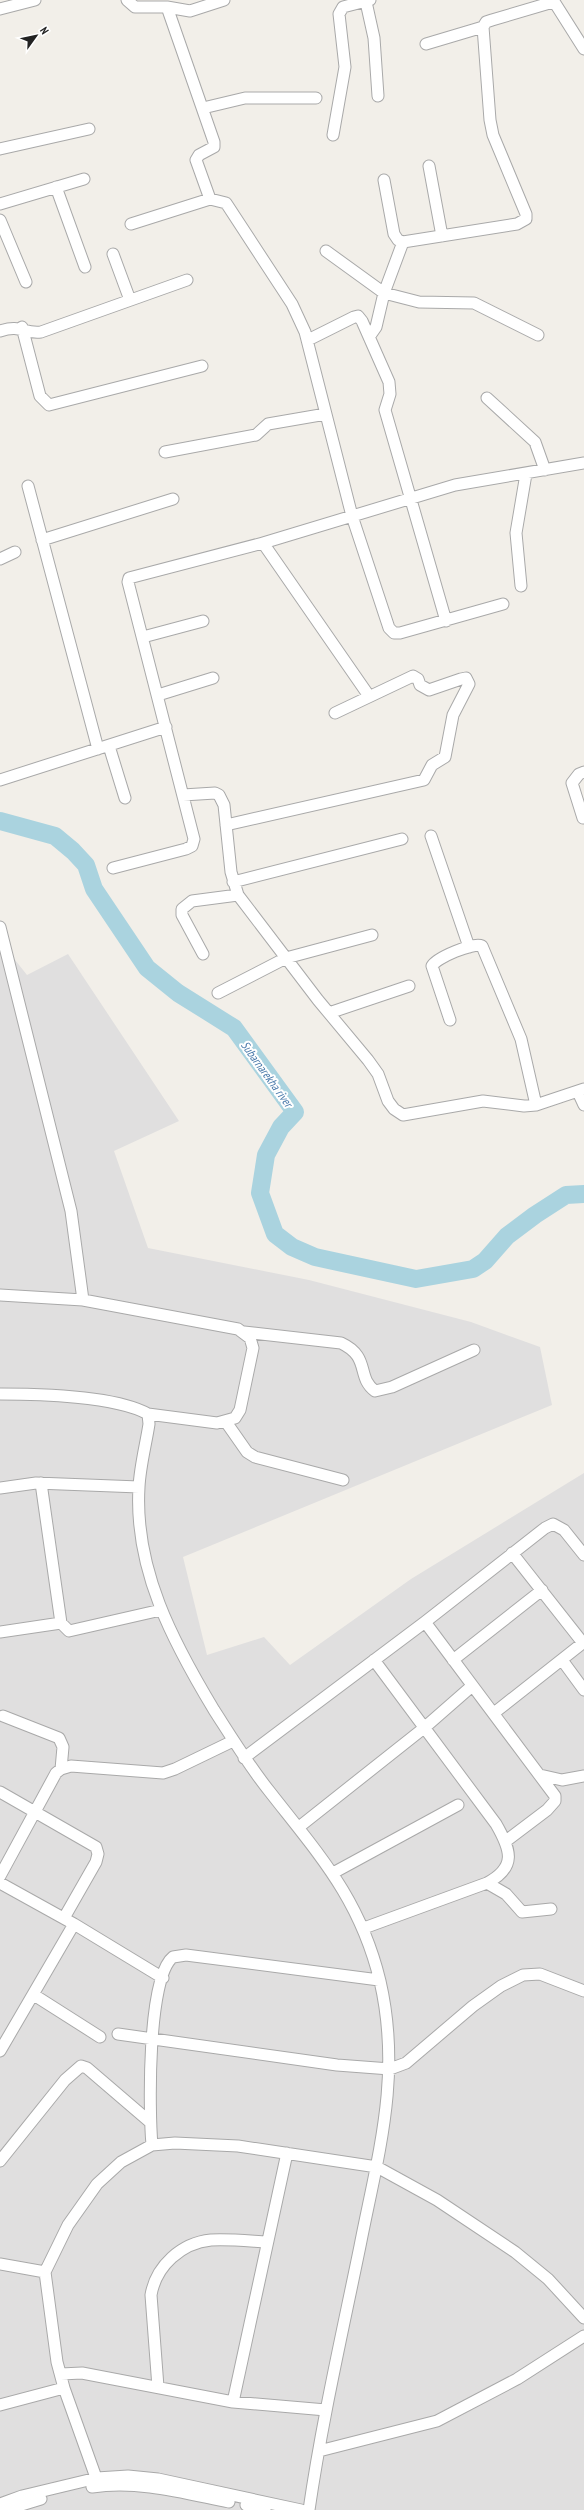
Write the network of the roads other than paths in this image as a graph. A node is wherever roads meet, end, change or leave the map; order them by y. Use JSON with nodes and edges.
{"nodes":[{"id":1,"x":35,"y":0,"type":"edge"},
{"id":2,"x":127,"y":0,"type":"edge"},
{"id":3,"x":224,"y":0,"type":"edge"},
{"id":4,"x":368,"y":1,"type":"edge"},
{"id":5,"x":553,"y":1,"type":"edge"},
{"id":6,"x":166,"y":8,"type":"junction"},
{"id":7,"x":0,"y":10,"type":"edge"},
{"id":8,"x":483,"y":27,"type":"junction"},
{"id":9,"x":426,"y":44,"type":"dead end"},
{"id":10,"x":584,"y":49,"type":"edge"},
{"id":11,"x":378,"y":96,"type":"dead end"},
{"id":12,"x":316,"y":98,"type":"dead end"},
{"id":13,"x":202,"y":108,"type":"junction"},
{"id":14,"x":89,"y":129,"type":"dead end"},
{"id":15,"x":333,"y":135,"type":"dead end"},
{"id":16,"x":0,"y":149,"type":"edge"},
{"id":17,"x":429,"y":166,"type":"dead end"},
{"id":18,"x":84,"y":178,"type":"dead end"},
{"id":19,"x":384,"y":180,"type":"dead end"},
{"id":20,"x":56,"y":187,"type":"junction"},
{"id":21,"x":210,"y":199,"type":"junction"},
{"id":22,"x":0,"y":204,"type":"edge"},
{"id":23,"x":0,"y":220,"type":"edge"},
{"id":24,"x":131,"y":224,"type":"dead end"},
{"id":25,"x":442,"y":236,"type":"junction"},
{"id":26,"x":403,"y":242,"type":"junction"},
{"id":27,"x":326,"y":251,"type":"dead end"},
{"id":28,"x":113,"y":254,"type":"dead end"},
{"id":29,"x":85,"y":267,"type":"dead end"},
{"id":30,"x":187,"y":280,"type":"dead end"},
{"id":31,"x":26,"y":282,"type":"dead end"},
{"id":32,"x":384,"y":293,"type":"junction"},
{"id":33,"x":130,"y":300,"type":"junction"},
{"id":34,"x":22,"y":327,"type":"junction"},
{"id":35,"x":0,"y":331,"type":"edge"},
{"id":36,"x":538,"y":335,"type":"dead end"},
{"id":37,"x":369,"y":337,"type":"junction"},
{"id":38,"x":308,"y":340,"type":"junction"},
{"id":39,"x":202,"y":366,"type":"dead end"},
{"id":40,"x":487,"y":398,"type":"dead end"},
{"id":41,"x":326,"y":414,"type":"junction"},
{"id":42,"x":165,"y":452,"type":"dead end"},
{"id":43,"x":584,"y":463,"type":"edge"},
{"id":44,"x":545,"y":470,"type":"junction"},
{"id":45,"x":526,"y":474,"type":"junction"},
{"id":46,"x":28,"y":486,"type":"dead end"},
{"id":47,"x":410,"y":498,"type":"junction"},
{"id":48,"x":173,"y":499,"type":"dead end"},
{"id":49,"x":352,"y":516,"type":"junction"},
{"id":50,"x":42,"y":540,"type":"junction"},
{"id":51,"x":263,"y":543,"type":"junction"},
{"id":52,"x":15,"y":552,"type":"dead end"},
{"id":53,"x":0,"y":559,"type":"edge"},
{"id":54,"x":521,"y":586,"type":"dead end"},
{"id":55,"x":503,"y":604,"type":"dead end"},
{"id":56,"x":446,"y":620,"type":"junction"},
{"id":57,"x":204,"y":621,"type":"dead end"},
{"id":58,"x":143,"y":637,"type":"junction"},
{"id":59,"x":213,"y":678,"type":"dead end"},
{"id":60,"x":158,"y":695,"type":"junction"},
{"id":61,"x":369,"y":696,"type":"junction"},
{"id":62,"x":335,"y":714,"type":"dead end"},
{"id":63,"x":166,"y":727,"type":"junction"},
{"id":64,"x":109,"y":746,"type":"junction"},
{"id":65,"x":98,"y":749,"type":"junction"},
{"id":66,"x":584,"y":772,"type":"edge"},
{"id":67,"x":0,"y":780,"type":"edge"},
{"id":68,"x":183,"y":795,"type":"junction"},
{"id":69,"x":125,"y":798,"type":"dead end"},
{"id":70,"x":583,"y":818,"type":"dead end"},
{"id":71,"x":226,"y":826,"type":"junction"},
{"id":72,"x":431,"y":836,"type":"dead end"},
{"id":73,"x":402,"y":839,"type":"dead end"},
{"id":74,"x":113,"y":868,"type":"dead end"},
{"id":75,"x":233,"y":882,"type":"junction"},
{"id":76,"x":238,"y":894,"type":"junction"},
{"id":77,"x":0,"y":927,"type":"edge"},
{"id":78,"x":372,"y":935,"type":"dead end"},
{"id":79,"x":469,"y":947,"type":"junction"},
{"id":80,"x":204,"y":954,"type":"dead end"},
{"id":81,"x":286,"y":958,"type":"junction"},
{"id":82,"x":409,"y":986,"type":"dead end"},
{"id":83,"x":218,"y":993,"type":"dead end"},
{"id":84,"x":329,"y":1013,"type":"junction"},
{"id":85,"x":450,"y":1020,"type":"dead end"},
{"id":86,"x":581,"y":1091,"type":"edge"},
{"id":87,"x":536,"y":1105,"type":"junction"},
{"id":88,"x":584,"y":1105,"type":"edge"},
{"id":89,"x":0,"y":1295,"type":"edge"},
{"id":90,"x":83,"y":1300,"type":"junction"},
{"id":91,"x":244,"y":1332,"type":"junction"},
{"id":92,"x":474,"y":1350,"type":"dead end"},
{"id":93,"x":0,"y":1394,"type":"edge"},
{"id":94,"x":148,"y":1414,"type":"junction"},
{"id":95,"x":226,"y":1422,"type":"junction"},
{"id":96,"x":343,"y":1480,"type":"dead end"},
{"id":97,"x":41,"y":1483,"type":"junction"},
{"id":98,"x":139,"y":1487,"type":"junction"},
{"id":99,"x":0,"y":1488,"type":"edge"},
{"id":100,"x":512,"y":1553,"type":"junction"},
{"id":101,"x":584,"y":1555,"type":"edge"},
{"id":102,"x":542,"y":1590,"type":"junction"},
{"id":103,"x":161,"y":1610,"type":"junction"},
{"id":104,"x":425,"y":1622,"type":"junction"},
{"id":105,"x":61,"y":1623,"type":"junction"},
{"id":106,"x":0,"y":1632,"type":"edge"},
{"id":107,"x":584,"y":1643,"type":"edge"},
{"id":108,"x":374,"y":1660,"type":"junction"},
{"id":109,"x":453,"y":1660,"type":"junction"},
{"id":110,"x":562,"y":1660,"type":"junction"},
{"id":111,"x":472,"y":1686,"type":"junction"},
{"id":112,"x":584,"y":1690,"type":"edge"},
{"id":113,"x":494,"y":1713,"type":"junction"},
{"id":114,"x":3,"y":1716,"type":"dead end"},
{"id":115,"x":424,"y":1728,"type":"junction"},
{"id":116,"x":233,"y":1741,"type":"junction"},
{"id":117,"x":244,"y":1758,"type":"junction"},
{"id":118,"x":61,"y":1769,"type":"junction"},
{"id":119,"x":540,"y":1775,"type":"junction"},
{"id":120,"x":584,"y":1776,"type":"edge"},
{"id":121,"x":0,"y":1792,"type":"edge"},
{"id":122,"x":458,"y":1805,"type":"dead end"},
{"id":123,"x":35,"y":1812,"type":"junction"},
{"id":124,"x":299,"y":1827,"type":"junction"},
{"id":125,"x":506,"y":1841,"type":"junction"},
{"id":126,"x":333,"y":1873,"type":"junction"},
{"id":127,"x":0,"y":1876,"type":"edge"},
{"id":128,"x":487,"y":1883,"type":"junction"},
{"id":129,"x":551,"y":1909,"type":"dead end"},
{"id":130,"x":64,"y":1918,"type":"junction"},
{"id":131,"x":74,"y":1924,"type":"junction"},
{"id":132,"x":364,"y":1928,"type":"junction"},
{"id":133,"x":163,"y":1978,"type":"junction"},
{"id":134,"x":379,"y":1980,"type":"junction"},
{"id":135,"x":584,"y":1991,"type":"edge"},
{"id":136,"x":34,"y":1995,"type":"junction"},
{"id":137,"x":118,"y":2034,"type":"dead end"},
{"id":138,"x":100,"y":2037,"type":"dead end"},
{"id":139,"x":152,"y":2038,"type":"junction"},
{"id":140,"x":0,"y":2052,"type":"edge"},
{"id":141,"x":390,"y":2069,"type":"junction"},
{"id":142,"x":150,"y":2122,"type":"junction"},
{"id":143,"x":152,"y":2145,"type":"junction"},
{"id":144,"x":287,"y":2153,"type":"junction"},
{"id":145,"x":0,"y":2161,"type":"edge"},
{"id":146,"x":377,"y":2167,"type":"junction"},
{"id":147,"x":267,"y":2242,"type":"junction"},
{"id":148,"x":0,"y":2264,"type":"edge"},
{"id":149,"x":45,"y":2272,"type":"junction"},
{"id":150,"x":584,"y":2318,"type":"edge"},
{"id":151,"x":584,"y":2336,"type":"edge"},
{"id":152,"x":61,"y":2374,"type":"junction"},
{"id":153,"x":158,"y":2387,"type":"junction"},
{"id":154,"x":64,"y":2388,"type":"junction"},
{"id":155,"x":233,"y":2402,"type":"junction"},
{"id":156,"x":0,"y":2405,"type":"edge"},
{"id":157,"x":326,"y":2410,"type":"junction"},
{"id":158,"x":319,"y":2451,"type":"junction"},
{"id":159,"x":98,"y":2482,"type":"junction"},
{"id":160,"x":0,"y":2504,"type":"edge"},
{"id":161,"x":243,"y":2504,"type":"edge"},
{"id":162,"x":5,"y":2510,"type":"edge"},
{"id":163,"x":265,"y":2510,"type":"edge"},
{"id":164,"x":301,"y":2510,"type":"edge"},
{"id":165,"x":309,"y":2510,"type":"edge"}],
"edges":[{"from":1,"to":7,"type":"street"},
{"from":2,"to":6,"type":"street"},
{"from":3,"to":6,"type":"street"},
{"from":4,"to":11,"type":"street"},
{"from":4,"to":15,"type":"street"},
{"from":5,"to":8,"type":"street"},
{"from":5,"to":10,"type":"street"},
{"from":6,"to":13,"type":"street"},
{"from":8,"to":9,"type":"street"},
{"from":8,"to":25,"type":"street"},
{"from":12,"to":13,"type":"street"},
{"from":13,"to":21,"type":"street"},
{"from":14,"to":16,"type":"street"},
{"from":17,"to":25,"type":"street"},
{"from":18,"to":20,"type":"street"},
{"from":19,"to":26,"type":"street"},
{"from":20,"to":22,"type":"street"},
{"from":20,"to":29,"type":"street"},
{"from":21,"to":24,"type":"street"},
{"from":21,"to":38,"type":"street"},
{"from":23,"to":31,"type":"street"},
{"from":25,"to":26,"type":"street"},
{"from":26,"to":32,"type":"street"},
{"from":27,"to":32,"type":"street"},
{"from":28,"to":33,"type":"street"},
{"from":30,"to":33,"type":"street"},
{"from":32,"to":36,"type":"street"},
{"from":32,"to":37,"type":"street"},
{"from":33,"to":34,"type":"street"},
{"from":34,"to":35,"type":"street"},
{"from":34,"to":39,"type":"street"},
{"from":37,"to":38,"type":"street"},
{"from":37,"to":47,"type":"street"},
{"from":38,"to":41,"type":"street"},
{"from":40,"to":44,"type":"street"},
{"from":41,"to":42,"type":"street"},
{"from":41,"to":49,"type":"street"},
{"from":43,"to":44,"type":"street"},
{"from":44,"to":45,"type":"street"},
{"from":45,"to":47,"type":"street"},
{"from":45,"to":54,"type":"street"},
{"from":46,"to":50,"type":"street"},
{"from":47,"to":49,"type":"street"},
{"from":47,"to":56,"type":"street"},
{"from":48,"to":50,"type":"street"},
{"from":49,"to":51,"type":"street"},
{"from":49,"to":56,"type":"street"},
{"from":50,"to":65,"type":"street"},
{"from":51,"to":58,"type":"street"},
{"from":51,"to":61,"type":"street"},
{"from":52,"to":53,"type":"street"},
{"from":55,"to":56,"type":"street"},
{"from":57,"to":58,"type":"street"},
{"from":58,"to":60,"type":"street"},
{"from":59,"to":60,"type":"street"},
{"from":60,"to":63,"type":"street"},
{"from":61,"to":62,"type":"street"},
{"from":61,"to":71,"type":"street"},
{"from":63,"to":64,"type":"street"},
{"from":63,"to":68,"type":"street"},
{"from":64,"to":65,"type":"street"},
{"from":64,"to":69,"type":"street"},
{"from":65,"to":67,"type":"street"},
{"from":66,"to":70,"type":"street"},
{"from":68,"to":71,"type":"street"},
{"from":68,"to":74,"type":"street"},
{"from":71,"to":75,"type":"street"},
{"from":72,"to":79,"type":"street"},
{"from":73,"to":75,"type":"street"},
{"from":75,"to":76,"type":"street"},
{"from":76,"to":80,"type":"street"},
{"from":76,"to":81,"type":"street"},
{"from":77,"to":90,"type":"street"},
{"from":78,"to":81,"type":"street"},
{"from":79,"to":85,"type":"street"},
{"from":79,"to":87,"type":"street"},
{"from":81,"to":83,"type":"street"},
{"from":81,"to":84,"type":"street"},
{"from":82,"to":84,"type":"street"},
{"from":84,"to":87,"type":"street"},
{"from":86,"to":87,"type":"street"},
{"from":86,"to":88,"type":"street"},
{"from":89,"to":90,"type":"street"},
{"from":90,"to":91,"type":"street"},
{"from":91,"to":92,"type":"street"},
{"from":91,"to":95,"type":"street"},
{"from":93,"to":94,"type":"street"},
{"from":94,"to":95,"type":"street"},
{"from":94,"to":98,"type":"street"},
{"from":95,"to":96,"type":"street"},
{"from":97,"to":98,"type":"street"},
{"from":97,"to":99,"type":"street"},
{"from":97,"to":105,"type":"street"},
{"from":98,"to":103,"type":"street"},
{"from":100,"to":101,"type":"street"},
{"from":100,"to":102,"type":"street"},
{"from":100,"to":104,"type":"street"},
{"from":102,"to":107,"type":"street"},
{"from":102,"to":109,"type":"street"},
{"from":103,"to":105,"type":"street"},
{"from":103,"to":116,"type":"street"},
{"from":104,"to":108,"type":"street"},
{"from":104,"to":109,"type":"street"},
{"from":105,"to":106,"type":"street"},
{"from":107,"to":110,"type":"street"},
{"from":108,"to":115,"type":"street"},
{"from":108,"to":117,"type":"street"},
{"from":109,"to":111,"type":"street"},
{"from":110,"to":112,"type":"street"},
{"from":110,"to":113,"type":"street"},
{"from":111,"to":113,"type":"street"},
{"from":111,"to":115,"type":"street"},
{"from":113,"to":119,"type":"street"},
{"from":114,"to":118,"type":"street"},
{"from":115,"to":124,"type":"street"},
{"from":115,"to":125,"type":"street"},
{"from":116,"to":117,"type":"street"},
{"from":116,"to":118,"type":"street"},
{"from":117,"to":124,"type":"street"},
{"from":118,"to":123,"type":"street"},
{"from":119,"to":120,"type":"street"},
{"from":119,"to":125,"type":"street"},
{"from":121,"to":123,"type":"street"},
{"from":122,"to":126,"type":"street"},
{"from":123,"to":127,"type":"street"},
{"from":123,"to":130,"type":"street"},
{"from":124,"to":126,"type":"street"},
{"from":125,"to":128,"type":"street"},
{"from":126,"to":132,"type":"street"},
{"from":127,"to":130,"type":"street"},
{"from":128,"to":129,"type":"street"},
{"from":128,"to":132,"type":"street"},
{"from":130,"to":131,"type":"street"},
{"from":131,"to":133,"type":"street"},
{"from":131,"to":136,"type":"street"},
{"from":132,"to":134,"type":"street"},
{"from":133,"to":134,"type":"street"},
{"from":133,"to":139,"type":"street"},
{"from":134,"to":141,"type":"street"},
{"from":135,"to":141,"type":"street"},
{"from":136,"to":138,"type":"street"},
{"from":136,"to":140,"type":"street"},
{"from":137,"to":139,"type":"street"},
{"from":139,"to":141,"type":"street"},
{"from":139,"to":142,"type":"street"},
{"from":141,"to":146,"type":"street"},
{"from":142,"to":143,"type":"street"},
{"from":142,"to":145,"type":"street"},
{"from":143,"to":144,"type":"street"},
{"from":143,"to":149,"type":"street"},
{"from":144,"to":146,"type":"street"},
{"from":144,"to":147,"type":"street"},
{"from":146,"to":150,"type":"street"},
{"from":146,"to":157,"type":"street"},
{"from":147,"to":153,"type":"street"},
{"from":147,"to":155,"type":"street"},
{"from":148,"to":149,"type":"street"},
{"from":149,"to":152,"type":"street"},
{"from":151,"to":158,"type":"street"},
{"from":152,"to":153,"type":"street"},
{"from":152,"to":154,"type":"street"},
{"from":153,"to":155,"type":"street"},
{"from":154,"to":156,"type":"street"},
{"from":154,"to":159,"type":"street"},
{"from":155,"to":157,"type":"street"},
{"from":157,"to":158,"type":"street"},
{"from":158,"to":165,"type":"street"},
{"from":159,"to":160,"type":"street"},
{"from":159,"to":161,"type":"street"},
{"from":159,"to":162,"type":"street"},
{"from":161,"to":163,"type":"street"},
{"from":161,"to":164,"type":"street"}]}
